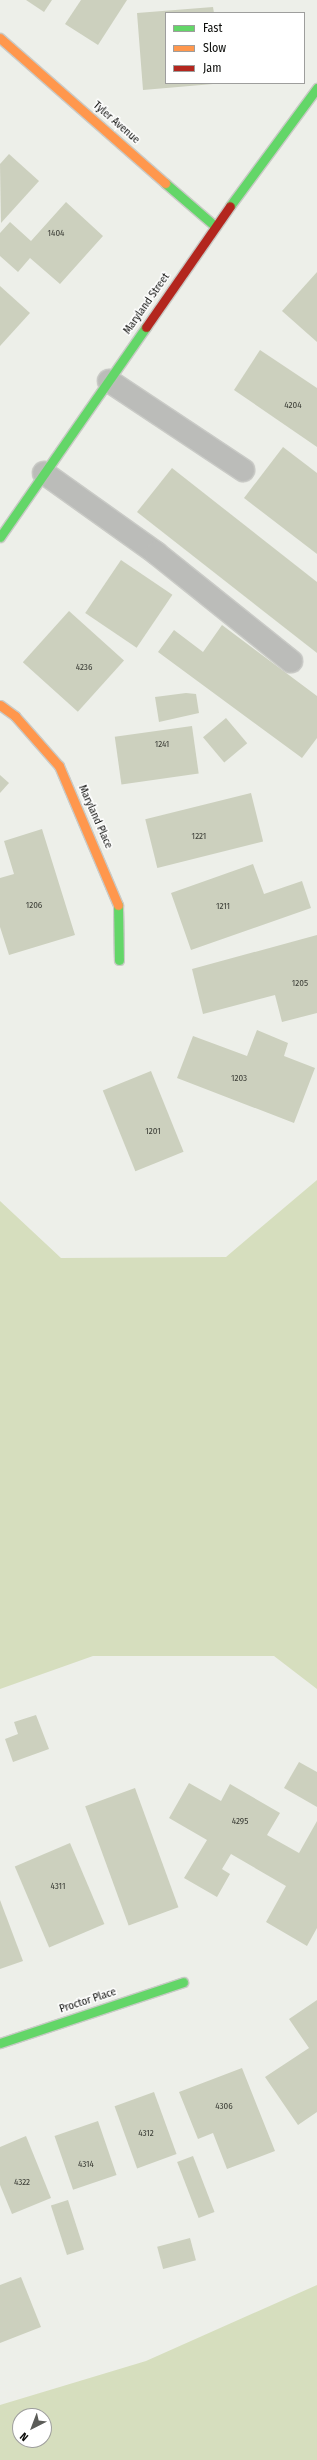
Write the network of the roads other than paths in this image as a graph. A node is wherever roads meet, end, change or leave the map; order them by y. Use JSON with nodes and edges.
{"nodes":[{"id":1,"x":0,"y":38,"type":"edge"},
{"id":2,"x":317,"y":88,"type":"edge"},
{"id":3,"x":215,"y":226,"type":"junction"},
{"id":4,"x":109,"y":381,"type":"junction"},
{"id":5,"x":243,"y":470,"type":"dead end"},
{"id":6,"x":44,"y":473,"type":"junction"},
{"id":7,"x":0,"y":537,"type":"edge"},
{"id":8,"x":291,"y":661,"type":"dead end"},
{"id":9,"x":0,"y":705,"type":"edge"},
{"id":10,"x":119,"y":960,"type":"dead end"},
{"id":11,"x":183,"y":1982,"type":"dead end"},
{"id":12,"x":0,"y":2042,"type":"edge"}],
"edges":[{"from":1,"to":3,"type":"street","name":"Tyler Avenue"},
{"from":2,"to":3,"type":"street","name":"Maryland Street"},
{"from":3,"to":4,"type":"street","name":"Maryland Street"},
{"from":4,"to":5,"type":"lane"},
{"from":4,"to":6,"type":"street","name":"Maryland Street"},
{"from":6,"to":7,"type":"street","name":"Maryland Street"},
{"from":6,"to":8,"type":"lane"},
{"from":9,"to":10,"type":"street","name":"Maryland Place"},
{"from":11,"to":12,"type":"street","name":"Proctor Place"}]}
